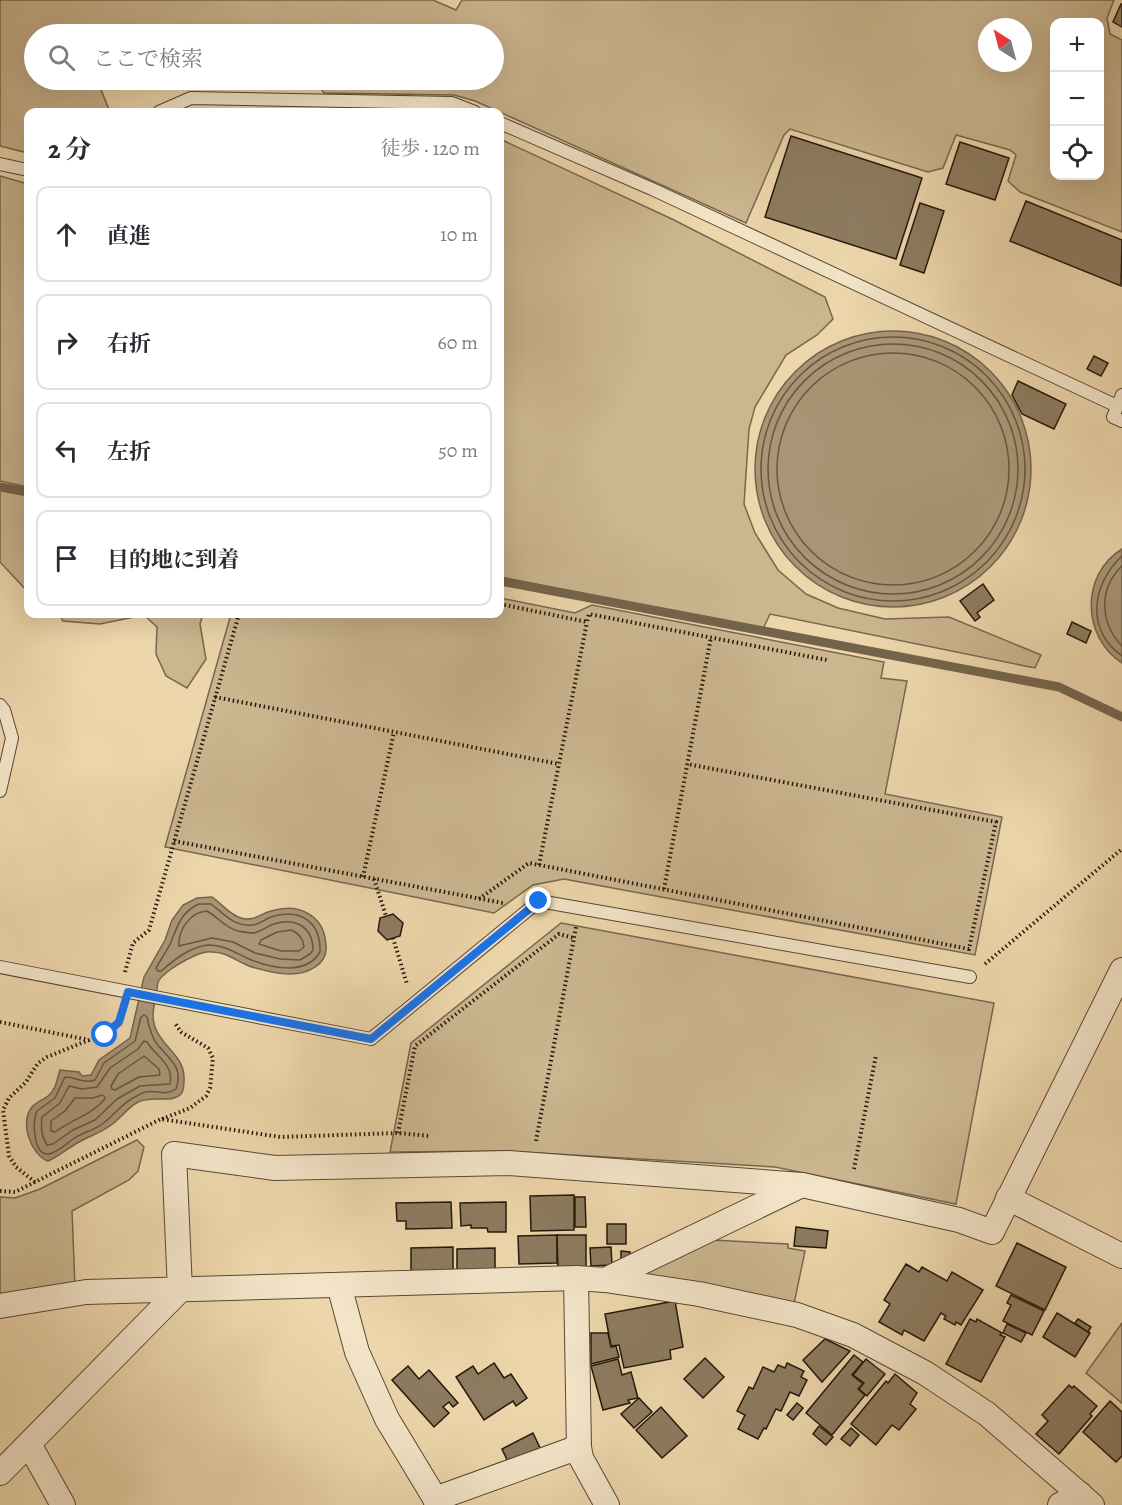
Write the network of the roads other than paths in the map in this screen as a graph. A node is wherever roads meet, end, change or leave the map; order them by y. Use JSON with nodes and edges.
{"nodes":[{"id":1,"x":404,"y":107,"type":"edge"},
{"id":2,"x":168,"y":108,"type":"edge"},
{"id":3,"x":465,"y":108,"type":"edge"},
{"id":4,"x":504,"y":125,"type":"edge"},
{"id":5,"x":0,"y":164,"type":"edge"},
{"id":6,"x":24,"y":169,"type":"edge"},
{"id":7,"x":1120,"y":401,"type":"edge"},
{"id":8,"x":1122,"y":421,"type":"edge"},
{"id":9,"x":0,"y":705,"type":"edge"},
{"id":10,"x":0,"y":790,"type":"edge"},
{"id":11,"x":0,"y":968,"type":"edge"},
{"id":12,"x":1122,"y":970,"type":"edge"},
{"id":13,"x":970,"y":976,"type":"road end"},
{"id":14,"x":802,"y":1185,"type":"junction"},
{"id":15,"x":1008,"y":1198,"type":"junction"},
{"id":16,"x":1122,"y":1256,"type":"edge"},
{"id":17,"x":576,"y":1278,"type":"junction"},
{"id":18,"x":605,"y":1280,"type":"junction"},
{"id":19,"x":339,"y":1286,"type":"junction"},
{"id":20,"x":180,"y":1290,"type":"junction"},
{"id":21,"x":0,"y":1306,"type":"edge"},
{"id":22,"x":29,"y":1444,"type":"junction"},
{"id":23,"x":579,"y":1447,"type":"junction"},
{"id":24,"x":0,"y":1473,"type":"edge"},
{"id":25,"x":1077,"y":1501,"type":"edge"},
{"id":26,"x":437,"y":1502,"type":"edge"},
{"id":27,"x":63,"y":1505,"type":"edge"},
{"id":28,"x":607,"y":1505,"type":"edge"}],
"edges":[{"from":1,"to":2,"type":"lane"},
{"from":1,"to":3,"type":"lane"},
{"from":4,"to":7,"type":"lane"},
{"from":5,"to":6,"type":"lane"},
{"from":7,"to":8,"type":"lane"},
{"from":9,"to":10,"type":"lane"},
{"from":11,"to":13,"type":"lane"},
{"from":12,"to":15,"type":"street"},
{"from":14,"to":15,"type":"street"},
{"from":14,"to":18,"type":"street"},
{"from":14,"to":20,"type":"street"},
{"from":15,"to":16,"type":"street"},
{"from":17,"to":18,"type":"street"},
{"from":17,"to":19,"type":"street"},
{"from":17,"to":23,"type":"street"},
{"from":18,"to":25,"type":"street"},
{"from":19,"to":20,"type":"street"},
{"from":19,"to":26,"type":"street"},
{"from":20,"to":21,"type":"street"},
{"from":20,"to":22,"type":"street"},
{"from":22,"to":24,"type":"street"},
{"from":22,"to":27,"type":"street"},
{"from":23,"to":26,"type":"street"},
{"from":23,"to":28,"type":"street"}]}
